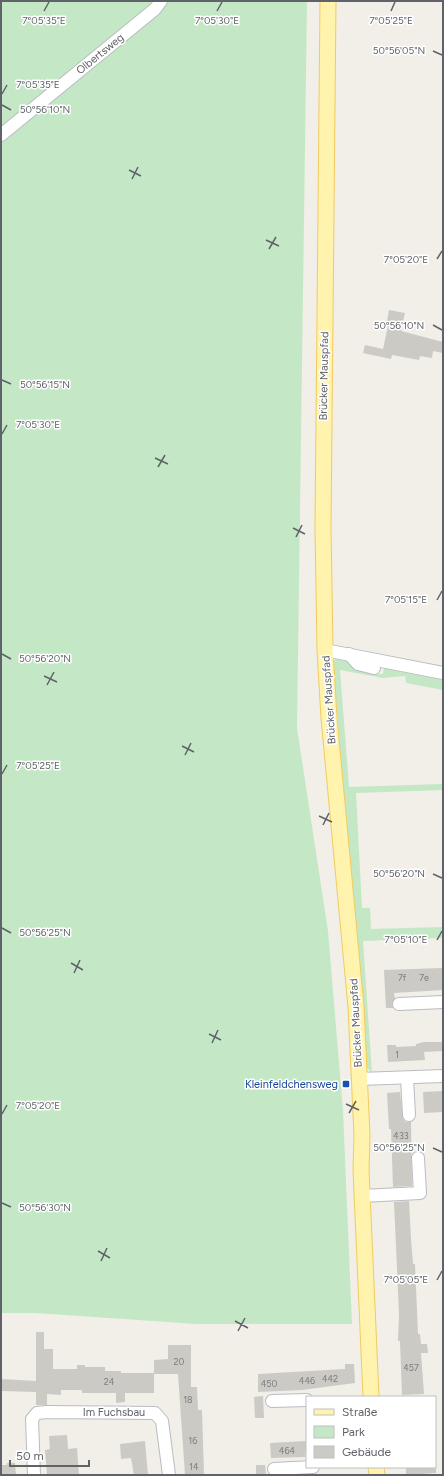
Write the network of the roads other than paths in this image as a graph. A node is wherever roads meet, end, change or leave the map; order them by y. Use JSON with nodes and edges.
{"nodes":[{"id":1,"x":161,"y":1,"type":"edge"},
{"id":2,"x":328,"y":1,"type":"edge"},
{"id":3,"x":1,"y":135,"type":"edge"},
{"id":4,"x":325,"y":650,"type":"junction"},
{"id":5,"x":349,"y":654,"type":"junction"},
{"id":6,"x":374,"y":668,"type":"dead end"},
{"id":7,"x":443,"y":674,"type":"edge"},
{"id":8,"x":443,"y":1002,"type":"edge"},
{"id":9,"x":399,"y":1004,"type":"dead end"},
{"id":10,"x":443,"y":1076,"type":"edge"},
{"id":11,"x":407,"y":1078,"type":"junction"},
{"id":12,"x":359,"y":1079,"type":"junction"},
{"id":13,"x":409,"y":1115,"type":"dead end"},
{"id":14,"x":418,"y":1158,"type":"dead end"},
{"id":15,"x":362,"y":1196,"type":"junction"},
{"id":16,"x":371,"y":1396,"type":"edge"},
{"id":17,"x":306,"y":1400,"type":"edge"},
{"id":18,"x":272,"y":1401,"type":"dead end"},
{"id":19,"x":306,"y":1467,"type":"edge"},
{"id":20,"x":274,"y":1469,"type":"dead end"},
{"id":21,"x":34,"y":1475,"type":"edge"},
{"id":22,"x":169,"y":1475,"type":"edge"}],
"edges":[{"from":1,"to":3,"type":"street","name":"Olbertsweg"},
{"from":2,"to":4,"type":"main road","name":"Brücker Mauspfad"},
{"from":4,"to":5,"type":"street"},
{"from":4,"to":12,"type":"main road","name":"Brücker Mauspfad"},
{"from":5,"to":6,"type":"street"},
{"from":5,"to":7,"type":"street"},
{"from":8,"to":9,"type":"street"},
{"from":10,"to":11,"type":"street"},
{"from":11,"to":12,"type":"street"},
{"from":11,"to":13,"type":"street"},
{"from":12,"to":15,"type":"main road","name":"Brücker Mauspfad"},
{"from":14,"to":15,"type":"street"},
{"from":15,"to":16,"type":"main road","name":"Brücker Mauspfad"},
{"from":17,"to":18,"type":"street"},
{"from":19,"to":20,"type":"street"},
{"from":21,"to":22,"type":"street","name":"Im Fuchsbau"}]}
